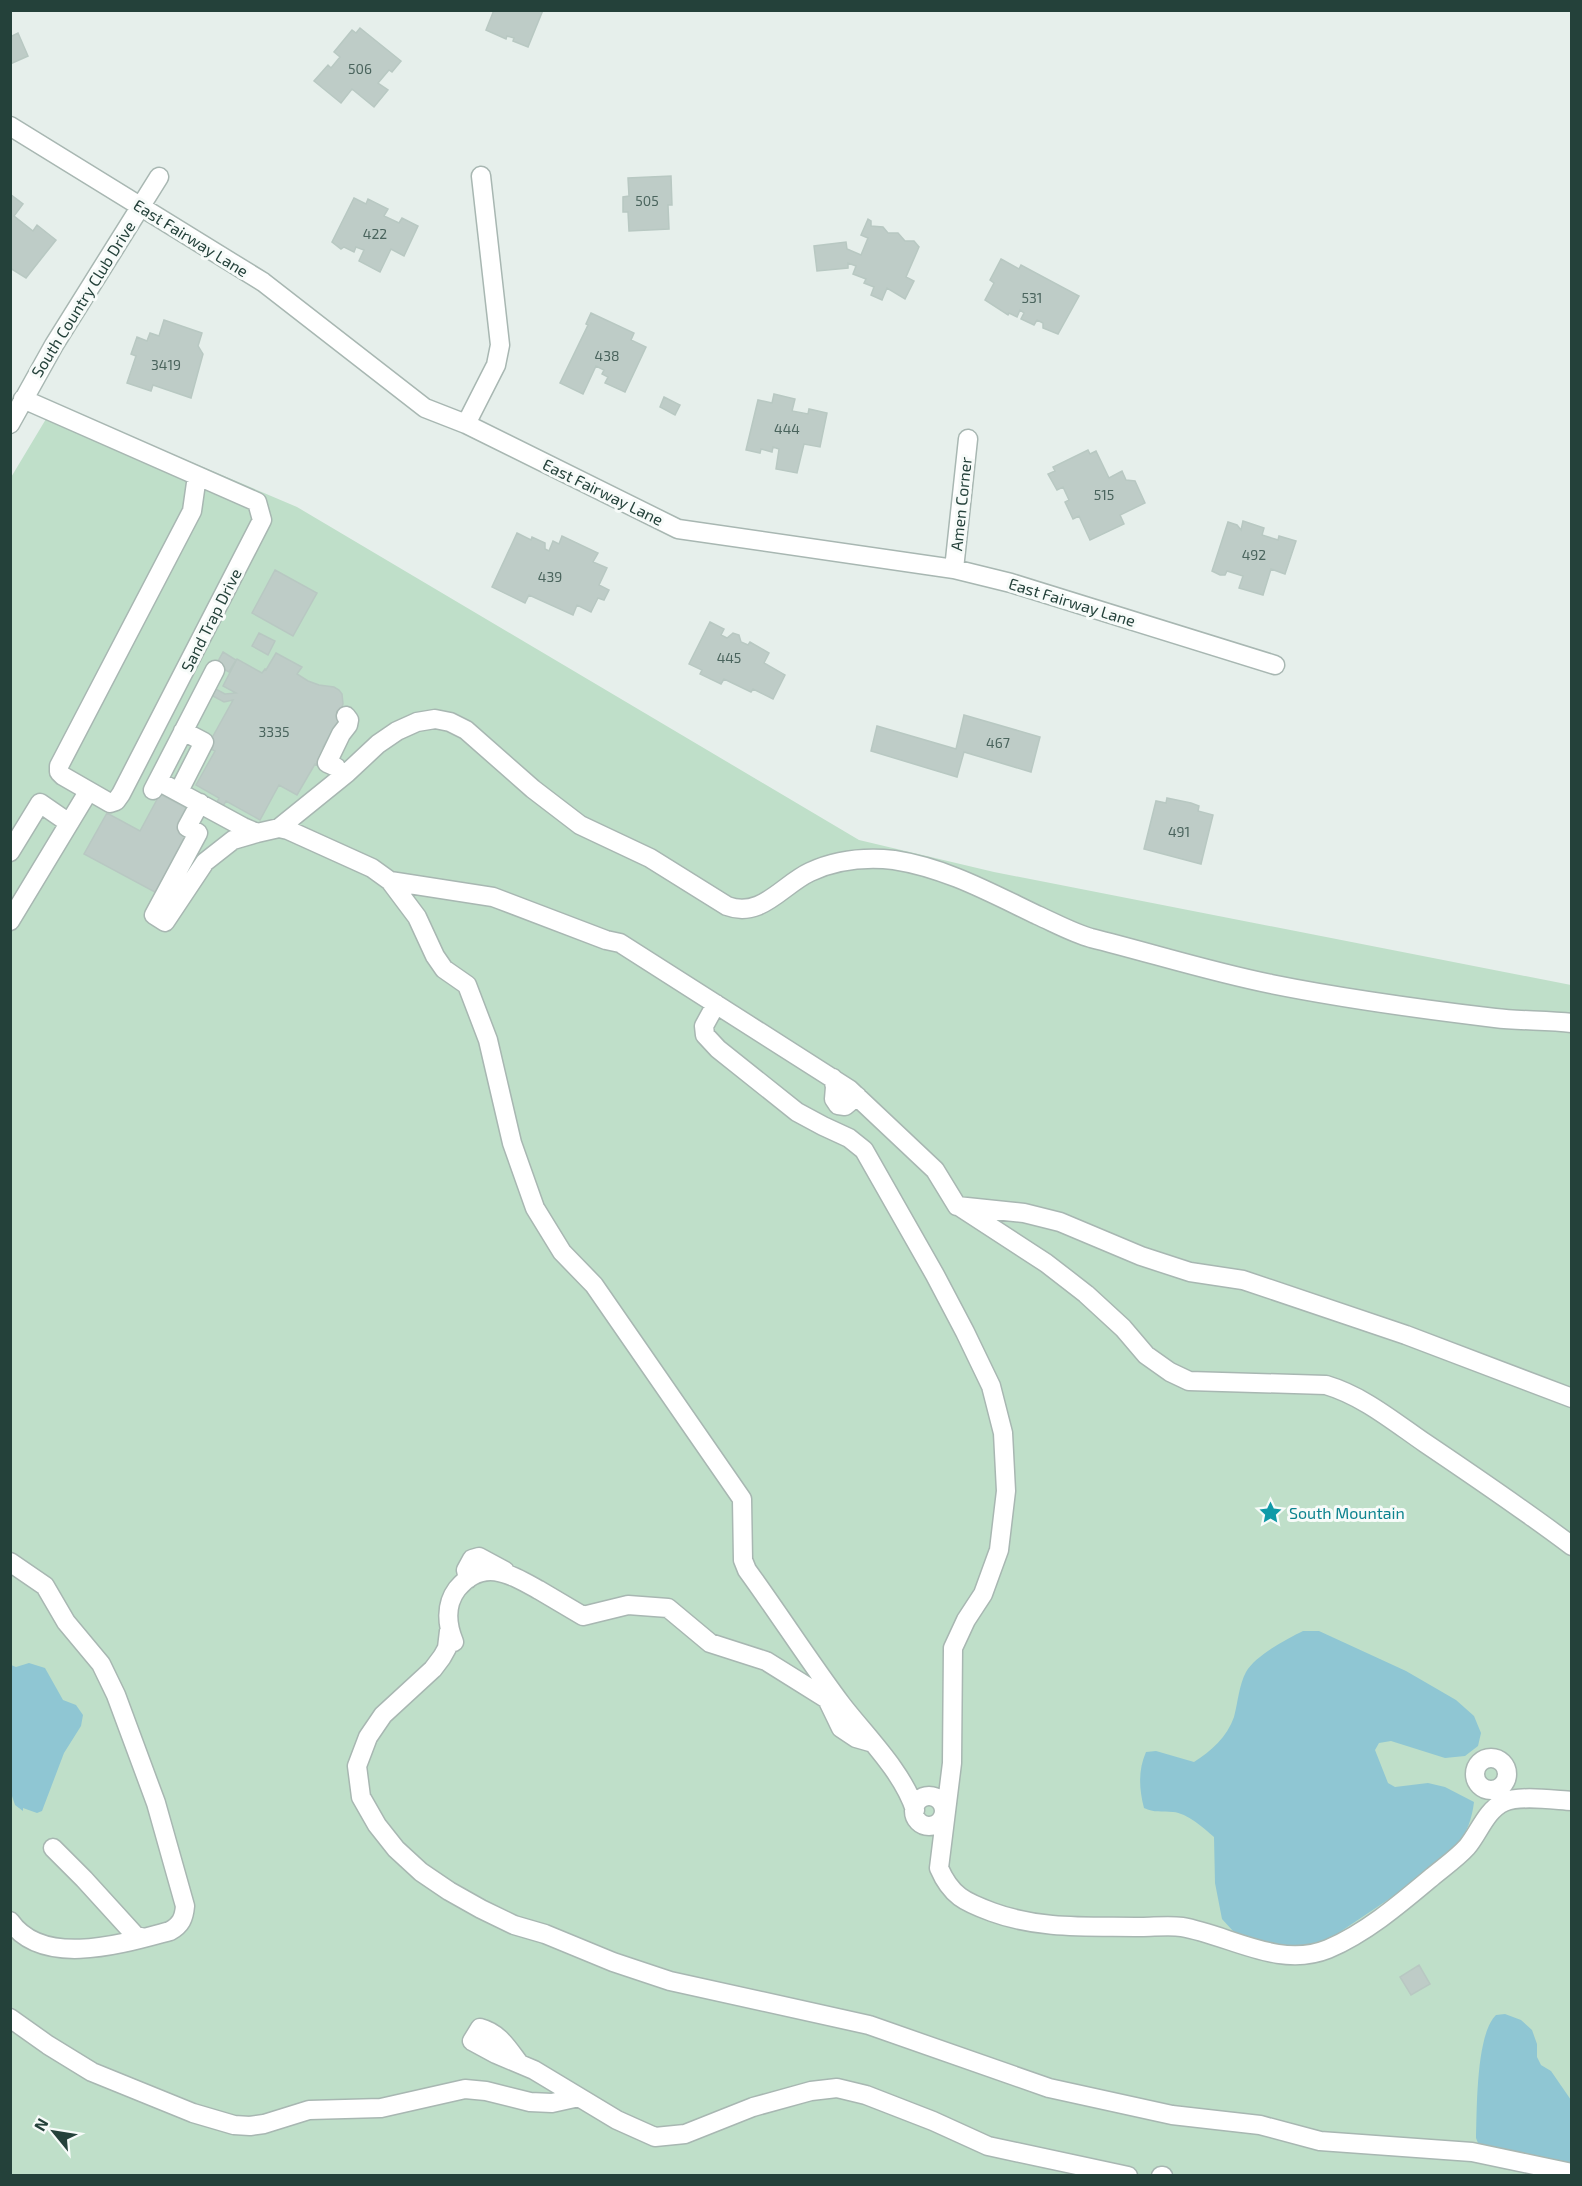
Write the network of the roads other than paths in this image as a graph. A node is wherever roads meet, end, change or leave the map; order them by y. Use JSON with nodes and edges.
{"nodes":[{"id":1,"x":10,"y":126,"type":"edge"},
{"id":2,"x":481,"y":176,"type":"dead end"},
{"id":3,"x":159,"y":177,"type":"dead end"},
{"id":4,"x":141,"y":206,"type":"junction"},
{"id":5,"x":23,"y":399,"type":"junction"},
{"id":6,"x":10,"y":424,"type":"edge"},
{"id":7,"x":466,"y":424,"type":"junction"},
{"id":8,"x":968,"y":439,"type":"dead end"},
{"id":9,"x":197,"y":476,"type":"junction"},
{"id":10,"x":954,"y":569,"type":"junction"},
{"id":11,"x":1275,"y":665,"type":"dead end"},
{"id":12,"x":215,"y":670,"type":"dead end"},
{"id":13,"x":346,"y":716,"type":"dead end"},
{"id":14,"x":183,"y":731,"type":"junction"},
{"id":15,"x":174,"y":749,"type":"junction"},
{"id":16,"x":195,"y":761,"type":"junction"},
{"id":17,"x":335,"y":775,"type":"junction"},
{"id":18,"x":88,"y":792,"type":"junction"},
{"id":19,"x":179,"y":792,"type":"junction"},
{"id":20,"x":200,"y":803,"type":"junction"},
{"id":21,"x":69,"y":823,"type":"junction"},
{"id":22,"x":279,"y":828,"type":"junction"},
{"id":23,"x":257,"y":833,"type":"junction"},
{"id":24,"x":10,"y":852,"type":"edge"},
{"id":25,"x":390,"y":881,"type":"junction"},
{"id":26,"x":10,"y":921,"type":"edge"},
{"id":27,"x":716,"y":1004,"type":"junction"},
{"id":28,"x":1572,"y":1023,"type":"edge"},
{"id":29,"x":957,"y":1206,"type":"junction"},
{"id":30,"x":1005,"y":1211,"type":"junction"},
{"id":31,"x":995,"y":1231,"type":"junction"},
{"id":32,"x":1572,"y":1398,"type":"edge"},
{"id":33,"x":1572,"y":1546,"type":"edge"},
{"id":34,"x":10,"y":1562,"type":"edge"},
{"id":35,"x":863,"y":1736,"type":"junction"},
{"id":36,"x":1572,"y":1801,"type":"edge"},
{"id":37,"x":926,"y":1805,"type":"junction"},
{"id":38,"x":942,"y":1841,"type":"junction"},
{"id":39,"x":54,"y":1848,"type":"dead end"},
{"id":40,"x":10,"y":1921,"type":"edge"},
{"id":41,"x":125,"y":1924,"type":"junction"},
{"id":42,"x":143,"y":1938,"type":"junction"},
{"id":43,"x":121,"y":1943,"type":"junction"},
{"id":44,"x":10,"y":2018,"type":"edge"},
{"id":45,"x":579,"y":2097,"type":"junction"},
{"id":46,"x":530,"y":2102,"type":"junction"},
{"id":47,"x":1572,"y":2173,"type":"edge"},
{"id":48,"x":1128,"y":2175,"type":"edge"}],
"edges":[{"from":1,"to":4,"type":"street","name":"East Fairway Lane"},
{"from":2,"to":7,"type":"street"},
{"from":3,"to":4,"type":"street","name":"South Country Club Drive"},
{"from":4,"to":5,"type":"street","name":"South Country Club Drive"},
{"from":4,"to":7,"type":"street","name":"East Fairway Lane"},
{"from":5,"to":6,"type":"street","name":"South Country Club Drive"},
{"from":5,"to":9,"type":"street","name":"Sand Trap Drive"},
{"from":7,"to":10,"type":"street","name":"East Fairway Lane"},
{"from":8,"to":10,"type":"street","name":"Amen Corner"},
{"from":9,"to":18,"type":"street"},
{"from":9,"to":18,"type":"street","name":"Sand Trap Drive"},
{"from":10,"to":11,"type":"street","name":"East Fairway Lane"},
{"from":12,"to":14,"type":"street"},
{"from":13,"to":17,"type":"street"},
{"from":14,"to":15,"type":"street"},
{"from":14,"to":16,"type":"street"},
{"from":15,"to":16,"type":"street"},
{"from":15,"to":19,"type":"street"},
{"from":16,"to":19,"type":"street"},
{"from":17,"to":22,"type":"street"},
{"from":17,"to":28,"type":"street"},
{"from":18,"to":21,"type":"street"},
{"from":19,"to":20,"type":"street"},
{"from":20,"to":23,"type":"street"},
{"from":20,"to":23,"type":"street"},
{"from":21,"to":24,"type":"street"},
{"from":21,"to":26,"type":"street"},
{"from":22,"to":23,"type":"street"},
{"from":22,"to":25,"type":"street"},
{"from":25,"to":27,"type":"street"},
{"from":25,"to":35,"type":"street"},
{"from":27,"to":29,"type":"street"},
{"from":27,"to":37,"type":"street"},
{"from":29,"to":30,"type":"street"},
{"from":29,"to":31,"type":"street"},
{"from":30,"to":31,"type":"street"},
{"from":30,"to":32,"type":"street"},
{"from":31,"to":33,"type":"street"},
{"from":34,"to":42,"type":"street"},
{"from":35,"to":37,"type":"street"},
{"from":35,"to":47,"type":"street"},
{"from":36,"to":38,"type":"street"},
{"from":37,"to":38,"type":"street"},
{"from":37,"to":38,"type":"street"},
{"from":39,"to":41,"type":"street"},
{"from":40,"to":43,"type":"street"},
{"from":41,"to":42,"type":"street"},
{"from":41,"to":43,"type":"street"},
{"from":42,"to":43,"type":"street"},
{"from":44,"to":46,"type":"street"},
{"from":45,"to":46,"type":"street"},
{"from":45,"to":46,"type":"street"},
{"from":45,"to":48,"type":"street"}]}
